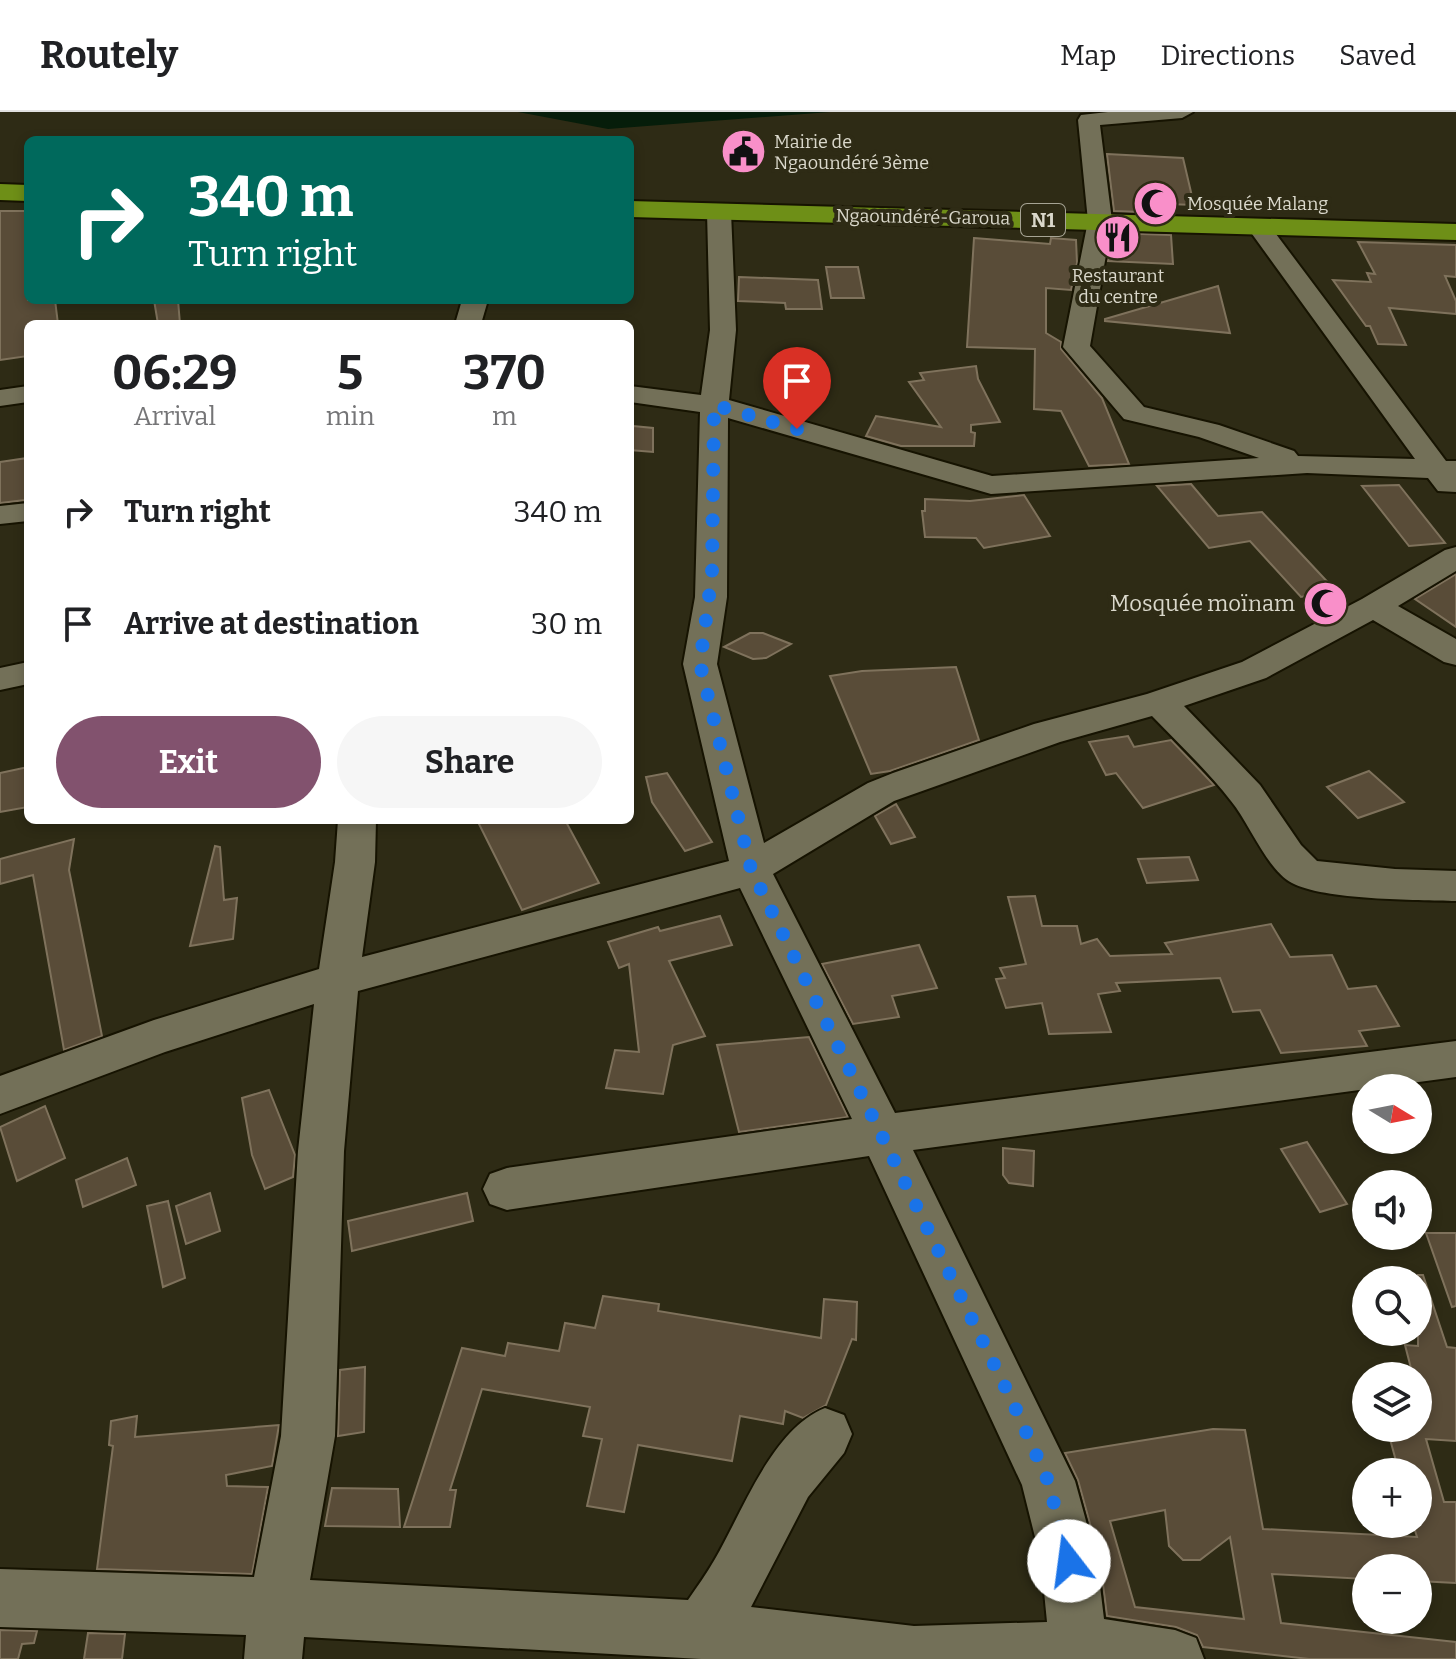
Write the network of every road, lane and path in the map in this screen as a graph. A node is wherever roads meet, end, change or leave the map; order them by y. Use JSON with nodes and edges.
{"nodes":[{"id":1,"x":1182,"y":112,"type":"edge"},
{"id":2,"x":0,"y":192,"type":"edge"},
{"id":3,"x":24,"y":193,"type":"edge"},
{"id":4,"x":634,"y":209,"type":"edge"},
{"id":5,"x":719,"y":212,"type":"junction"},
{"id":6,"x":1100,"y":221,"type":"junction"},
{"id":7,"x":1259,"y":227,"type":"junction"},
{"id":8,"x":1456,"y":232,"type":"edge"},
{"id":9,"x":24,"y":395,"type":"edge"},
{"id":10,"x":634,"y":395,"type":"edge"},
{"id":11,"x":0,"y":398,"type":"edge"},
{"id":12,"x":714,"y":405,"type":"junction"},
{"id":13,"x":1307,"y":464,"type":"junction"},
{"id":14,"x":1448,"y":469,"type":"edge"},
{"id":15,"x":1456,"y":497,"type":"edge"},
{"id":16,"x":24,"y":512,"type":"edge"},
{"id":17,"x":0,"y":515,"type":"edge"},
{"id":18,"x":1456,"y":557,"type":"edge"},
{"id":19,"x":1374,"y":606,"type":"junction"},
{"id":20,"x":1456,"y":654,"type":"edge"},
{"id":21,"x":24,"y":674,"type":"edge"},
{"id":22,"x":0,"y":679,"type":"edge"},
{"id":23,"x":1159,"y":702,"type":"junction"},
{"id":24,"x":357,"y":824,"type":"edge"},
{"id":25,"x":751,"y":869,"type":"junction"},
{"id":26,"x":1456,"y":886,"type":"edge"},
{"id":27,"x":338,"y":980,"type":"junction"},
{"id":28,"x":1456,"y":1059,"type":"edge"},
{"id":29,"x":0,"y":1095,"type":"edge"},
{"id":30,"x":882,"y":1134,"type":"junction"},
{"id":31,"x":507,"y":1189,"type":"dead end"},
{"id":32,"x":825,"y":1434,"type":"dead end"},
{"id":33,"x":0,"y":1598,"type":"edge"},
{"id":34,"x":702,"y":1630,"type":"junction"},
{"id":35,"x":275,"y":1633,"type":"edge"},
{"id":36,"x":1078,"y":1644,"type":"junction"},
{"id":37,"x":1175,"y":1659,"type":"edge"}],
"edges":[{"from":1,"to":6,"type":"street"},
{"from":2,"to":3,"type":"highway"},
{"from":4,"to":5,"type":"highway","name":"Ngaoundéré-Garoua","number":"N1"},
{"from":5,"to":6,"type":"highway","name":"Ngaoundéré-Garoua","number":"N1"},
{"from":5,"to":12,"type":"street"},
{"from":6,"to":7,"type":"highway","name":"Ngaoundéré-Garoua","number":"N1"},
{"from":6,"to":13,"type":"street"},
{"from":7,"to":8,"type":"highway","name":"Ngaoundéré-Garoua","number":"N1"},
{"from":7,"to":14,"type":"street"},
{"from":9,"to":11,"type":"street"},
{"from":10,"to":12,"type":"street"},
{"from":12,"to":13,"type":"street"},
{"from":12,"to":25,"type":"street"},
{"from":13,"to":14,"type":"street"},
{"from":14,"to":15,"type":"street"},
{"from":16,"to":17,"type":"street"},
{"from":18,"to":19,"type":"street"},
{"from":19,"to":20,"type":"street"},
{"from":19,"to":23,"type":"street"},
{"from":21,"to":22,"type":"street"},
{"from":23,"to":25,"type":"street"},
{"from":23,"to":26,"type":"street"},
{"from":24,"to":27,"type":"street"},
{"from":25,"to":27,"type":"street"},
{"from":25,"to":30,"type":"street"},
{"from":27,"to":29,"type":"street"},
{"from":27,"to":35,"type":"street"},
{"from":28,"to":30,"type":"street"},
{"from":30,"to":31,"type":"street"},
{"from":30,"to":36,"type":"street"},
{"from":32,"to":34,"type":"street"},
{"from":33,"to":35,"type":"street"},
{"from":34,"to":35,"type":"street"},
{"from":34,"to":36,"type":"street"},
{"from":36,"to":37,"type":"street"}]}
